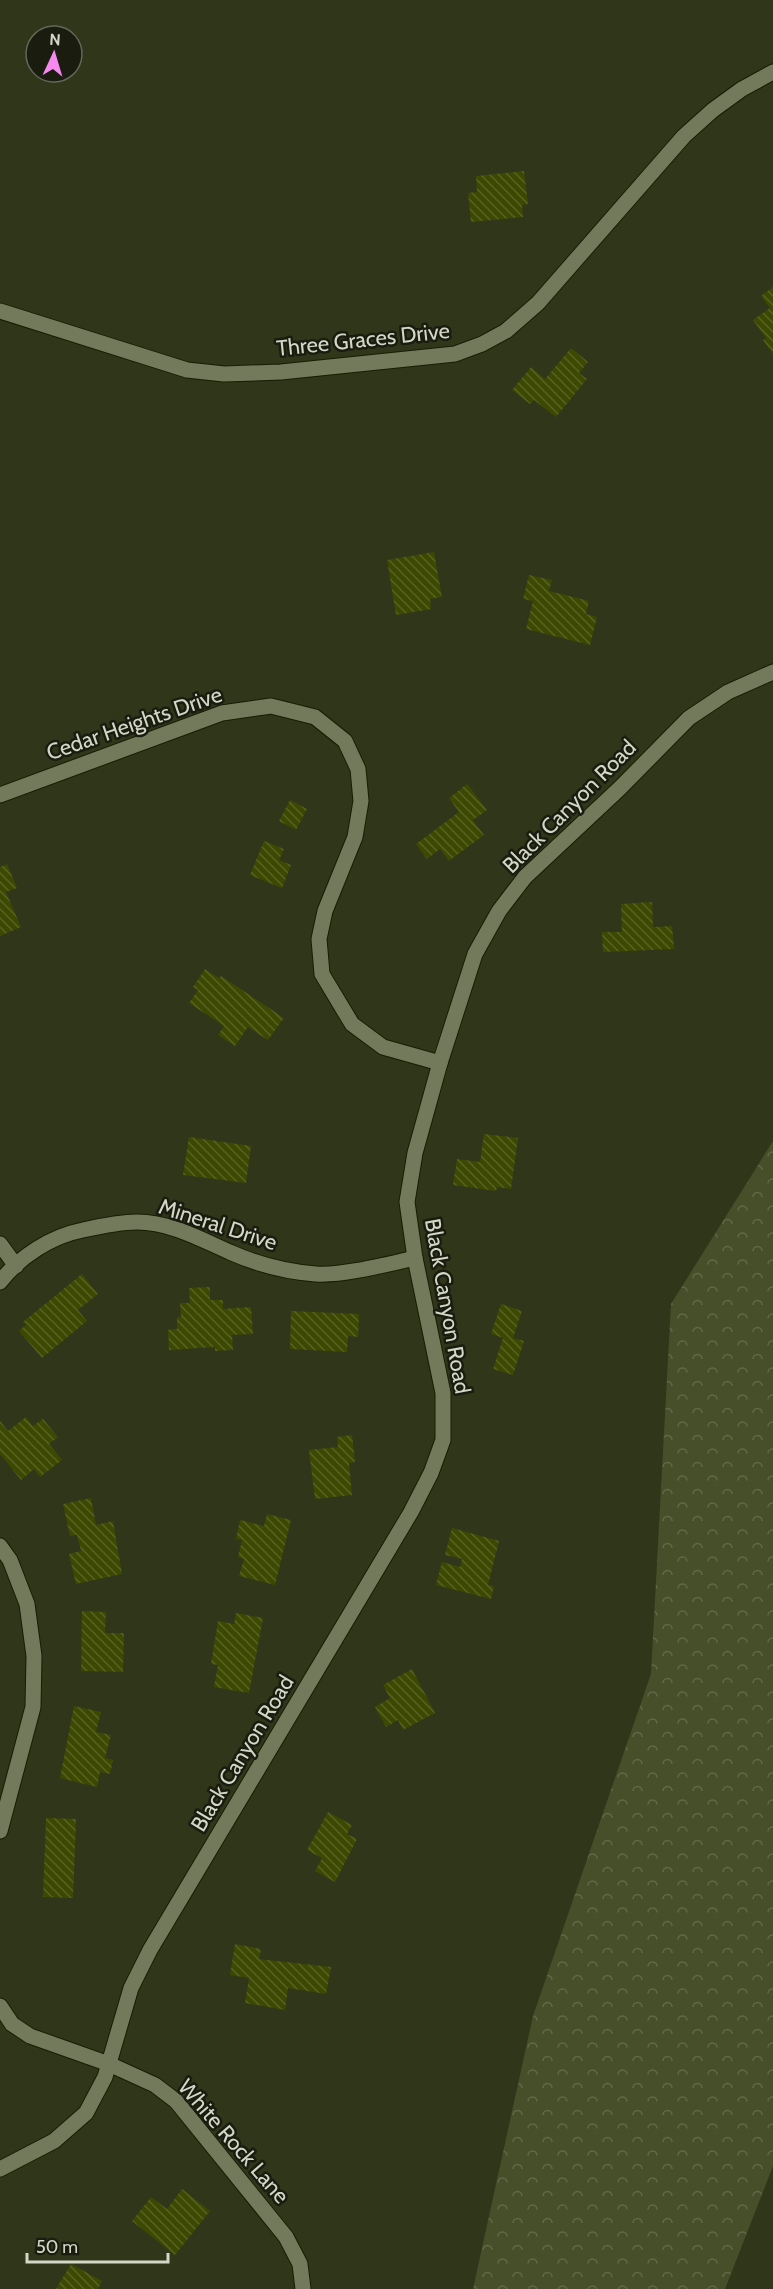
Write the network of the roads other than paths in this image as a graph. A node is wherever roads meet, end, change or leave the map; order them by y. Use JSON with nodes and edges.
{"nodes":[{"id":1,"x":773,"y":72,"type":"edge"},
{"id":2,"x":0,"y":311,"type":"edge"},
{"id":3,"x":773,"y":672,"type":"edge"},
{"id":4,"x":0,"y":795,"type":"edge"},
{"id":5,"x":440,"y":1063,"type":"junction"},
{"id":6,"x":0,"y":1244,"type":"edge"},
{"id":7,"x":415,"y":1258,"type":"junction"},
{"id":8,"x":16,"y":1266,"type":"junction"},
{"id":9,"x":0,"y":1282,"type":"edge"},
{"id":10,"x":0,"y":1546,"type":"edge"},
{"id":11,"x":0,"y":1831,"type":"edge"},
{"id":12,"x":0,"y":2006,"type":"edge"},
{"id":13,"x":109,"y":2064,"type":"junction"},
{"id":14,"x":0,"y":2169,"type":"edge"},
{"id":15,"x":303,"y":2289,"type":"edge"}],
"edges":[{"from":1,"to":2,"type":"street","name":"Three Graces Drive"},
{"from":3,"to":5,"type":"street","name":"Black Canyon Road"},
{"from":4,"to":5,"type":"street","name":"Cedar Heights Drive"},
{"from":5,"to":7,"type":"street","name":"Black Canyon Road"},
{"from":6,"to":8,"type":"street"},
{"from":7,"to":8,"type":"street","name":"Mineral Drive"},
{"from":7,"to":13,"type":"street","name":"Black Canyon Road"},
{"from":8,"to":9,"type":"street","name":"Mineral Drive"},
{"from":10,"to":11,"type":"street"},
{"from":12,"to":13,"type":"street","name":"White Rock Lane"},
{"from":13,"to":14,"type":"street","name":"Black Canyon Road"},
{"from":13,"to":15,"type":"street","name":"White Rock Lane"}]}
